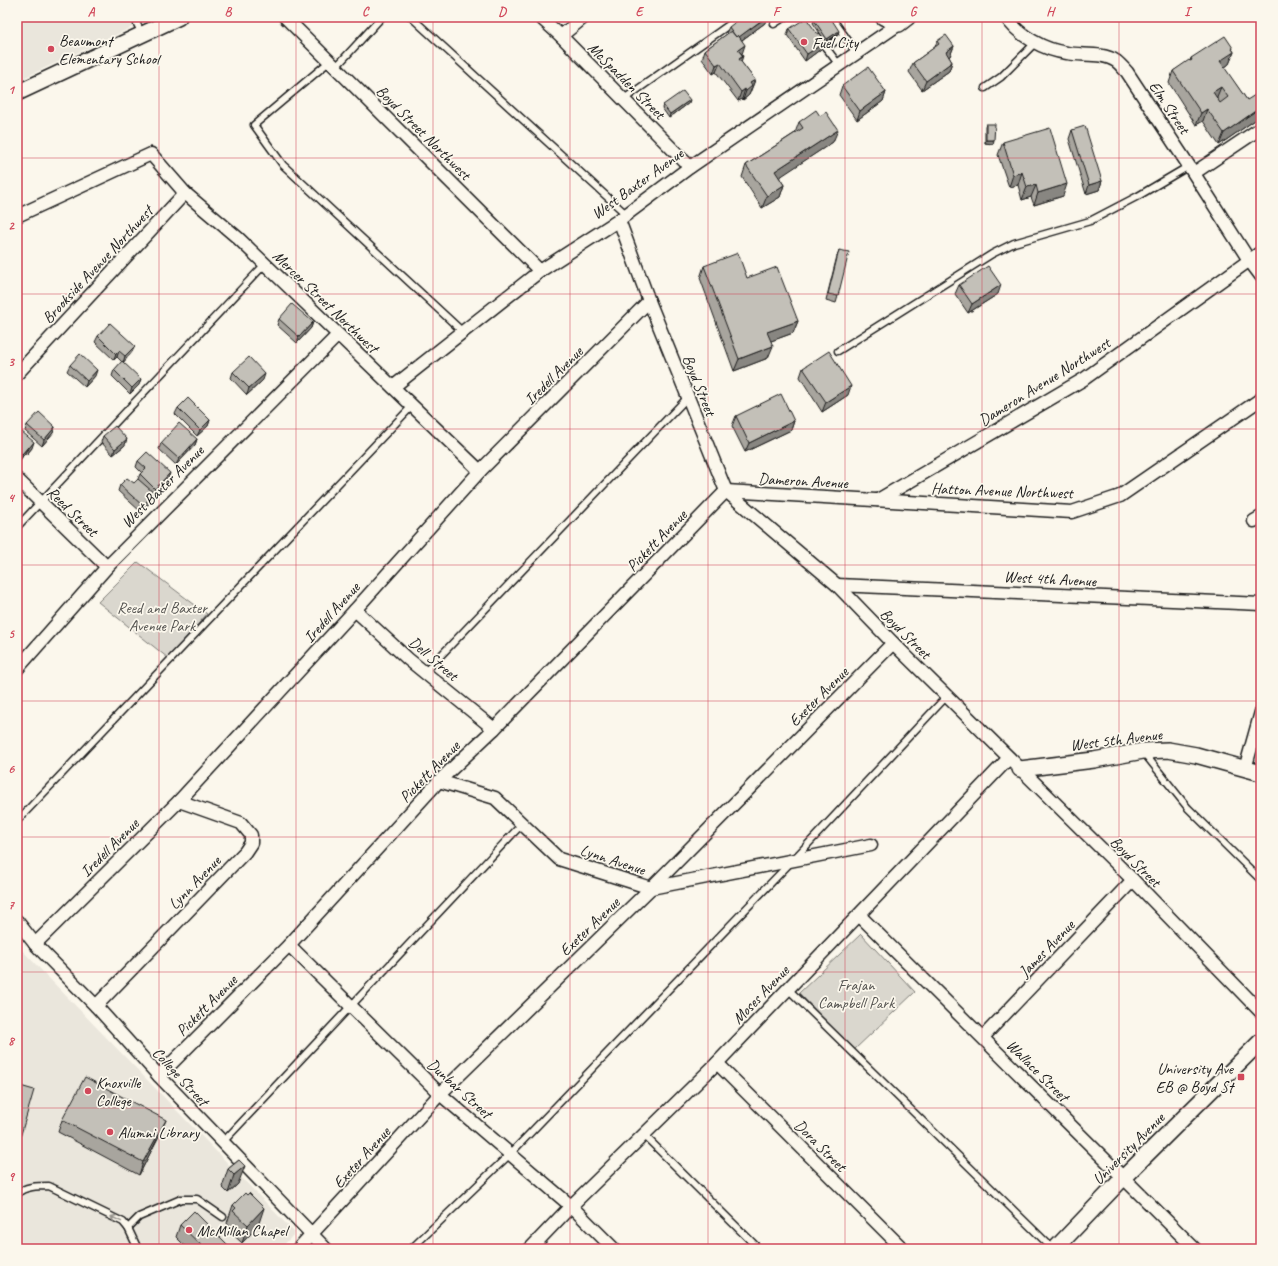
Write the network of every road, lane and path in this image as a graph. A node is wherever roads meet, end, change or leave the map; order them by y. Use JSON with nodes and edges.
{"nodes":[{"id":1,"x":137,"y":17,"type":"edge"},
{"id":2,"x":179,"y":17,"type":"edge"},
{"id":3,"x":285,"y":17,"type":"edge"},
{"id":4,"x":382,"y":17,"type":"edge"},
{"id":5,"x":411,"y":17,"type":"edge"},
{"id":6,"x":540,"y":17,"type":"edge"},
{"id":7,"x":584,"y":17,"type":"edge"},
{"id":8,"x":740,"y":17,"type":"edge"},
{"id":9,"x":785,"y":17,"type":"edge"},
{"id":10,"x":831,"y":17,"type":"edge"},
{"id":11,"x":883,"y":17,"type":"edge"},
{"id":12,"x":1006,"y":17,"type":"edge"},
{"id":13,"x":904,"y":20,"type":"edge"},
{"id":14,"x":774,"y":24,"type":"dead end"},
{"id":15,"x":812,"y":29,"type":"edge"},
{"id":16,"x":142,"y":34,"type":"junction"},
{"id":17,"x":844,"y":35,"type":"junction"},
{"id":18,"x":561,"y":36,"type":"junction"},
{"id":19,"x":1036,"y":42,"type":"junction"},
{"id":20,"x":826,"y":48,"type":"junction"},
{"id":21,"x":857,"y":53,"type":"junction"},
{"id":22,"x":332,"y":64,"type":"junction"},
{"id":23,"x":839,"y":65,"type":"junction"},
{"id":24,"x":985,"y":88,"type":"dead end"},
{"id":25,"x":17,"y":93,"type":"edge"},
{"id":26,"x":624,"y":100,"type":"junction"},
{"id":27,"x":1261,"y":128,"type":"edge"},
{"id":28,"x":690,"y":167,"type":"junction"},
{"id":29,"x":1191,"y":169,"type":"junction"},
{"id":30,"x":185,"y":193,"type":"junction"},
{"id":31,"x":17,"y":216,"type":"edge"},
{"id":32,"x":623,"y":217,"type":"junction"},
{"id":33,"x":1261,"y":252,"type":"edge"},
{"id":34,"x":1249,"y":260,"type":"junction"},
{"id":35,"x":265,"y":264,"type":"junction"},
{"id":36,"x":540,"y":271,"type":"junction"},
{"id":37,"x":1261,"y":276,"type":"edge"},
{"id":38,"x":649,"y":301,"type":"junction"},
{"id":39,"x":463,"y":332,"type":"junction"},
{"id":40,"x":338,"y":335,"type":"junction"},
{"id":41,"x":838,"y":351,"type":"dead end"},
{"id":42,"x":17,"y":374,"type":"edge"},
{"id":43,"x":393,"y":387,"type":"junction"},
{"id":44,"x":688,"y":397,"type":"junction"},
{"id":45,"x":1261,"y":399,"type":"edge"},
{"id":46,"x":412,"y":406,"type":"junction"},
{"id":47,"x":480,"y":471,"type":"junction"},
{"id":48,"x":17,"y":479,"type":"edge"},
{"id":49,"x":726,"y":491,"type":"junction"},
{"id":50,"x":878,"y":500,"type":"junction"},
{"id":51,"x":40,"y":502,"type":"junction"},
{"id":52,"x":17,"y":526,"type":"edge"},
{"id":53,"x":107,"y":567,"type":"junction"},
{"id":54,"x":837,"y":585,"type":"junction"},
{"id":55,"x":1261,"y":604,"type":"edge"},
{"id":56,"x":355,"y":610,"type":"junction"},
{"id":57,"x":893,"y":643,"type":"junction"},
{"id":58,"x":17,"y":669,"type":"edge"},
{"id":59,"x":425,"y":672,"type":"junction"},
{"id":60,"x":947,"y":696,"type":"junction"},
{"id":61,"x":1261,"y":712,"type":"edge"},
{"id":62,"x":494,"y":729,"type":"junction"},
{"id":63,"x":1144,"y":751,"type":"junction"},
{"id":64,"x":1010,"y":758,"type":"junction"},
{"id":65,"x":1245,"y":768,"type":"junction"},
{"id":66,"x":1020,"y":769,"type":"junction"},
{"id":67,"x":1261,"y":773,"type":"edge"},
{"id":68,"x":439,"y":781,"type":"junction"},
{"id":69,"x":179,"y":801,"type":"junction"},
{"id":70,"x":17,"y":821,"type":"edge"},
{"id":71,"x":522,"y":824,"type":"junction"},
{"id":72,"x":872,"y":846,"type":"dead end"},
{"id":73,"x":794,"y":860,"type":"junction"},
{"id":74,"x":1133,"y":880,"type":"junction"},
{"id":75,"x":1261,"y":880,"type":"edge"},
{"id":76,"x":650,"y":888,"type":"junction"},
{"id":77,"x":859,"y":915,"type":"junction"},
{"id":78,"x":17,"y":921,"type":"edge"},
{"id":79,"x":35,"y":944,"type":"junction"},
{"id":80,"x":289,"y":945,"type":"junction"},
{"id":81,"x":788,"y":989,"type":"junction"},
{"id":82,"x":96,"y":1006,"type":"junction"},
{"id":83,"x":351,"y":1006,"type":"junction"},
{"id":84,"x":1261,"y":1012,"type":"edge"},
{"id":85,"x":983,"y":1037,"type":"junction"},
{"id":86,"x":1261,"y":1040,"type":"edge"},
{"id":87,"x":716,"y":1063,"type":"junction"},
{"id":88,"x":159,"y":1076,"type":"junction"},
{"id":89,"x":440,"y":1094,"type":"junction"},
{"id":90,"x":644,"y":1135,"type":"junction"},
{"id":91,"x":223,"y":1142,"type":"junction"},
{"id":92,"x":510,"y":1154,"type":"junction"},
{"id":93,"x":1124,"y":1177,"type":"junction"},
{"id":94,"x":17,"y":1194,"type":"edge"},
{"id":95,"x":571,"y":1206,"type":"junction"},
{"id":96,"x":223,"y":1217,"type":"dead end"},
{"id":97,"x":128,"y":1228,"type":"junction"},
{"id":98,"x":312,"y":1235,"type":"junction"},
{"id":99,"x":1189,"y":1247,"type":"edge"},
{"id":100,"x":138,"y":1249,"type":"edge"},
{"id":101,"x":298,"y":1249,"type":"edge"},
{"id":102,"x":326,"y":1249,"type":"edge"},
{"id":103,"x":412,"y":1249,"type":"edge"},
{"id":104,"x":530,"y":1249,"type":"edge"},
{"id":105,"x":614,"y":1249,"type":"edge"},
{"id":106,"x":759,"y":1249,"type":"edge"},
{"id":107,"x":903,"y":1249,"type":"edge"},
{"id":108,"x":1054,"y":1249,"type":"edge"}],
"edges":[{"from":1,"to":16,"type":"lane"},
{"from":2,"to":16,"type":"street"},
{"from":3,"to":22,"type":"street","name":"Boyd Street Northwest"},
{"from":4,"to":22,"type":"lane"},
{"from":5,"to":32,"type":"lane"},
{"from":6,"to":18,"type":"street","name":"McSpadden Street"},
{"from":7,"to":18,"type":"street"},
{"from":8,"to":26,"type":"lane"},
{"from":9,"to":14,"type":"lane"},
{"from":10,"to":17,"type":"lane"},
{"from":11,"to":13,"type":"street"},
{"from":12,"to":19,"type":"street","name":"Elm Street"},
{"from":13,"to":21,"type":"street","name":"West Baxter Avenue"},
{"from":15,"to":20,"type":"lane"},
{"from":16,"to":25,"type":"street"},
{"from":17,"to":20,"type":"lane"},
{"from":17,"to":21,"type":"lane"},
{"from":18,"to":26,"type":"street","name":"McSpadden Street"},
{"from":19,"to":24,"type":"lane"},
{"from":19,"to":29,"type":"street","name":"Elm Street"},
{"from":20,"to":23,"type":"lane"},
{"from":21,"to":23,"type":"street","name":"West Baxter Avenue"},
{"from":22,"to":36,"type":"street","name":"Boyd Street Northwest"},
{"from":22,"to":39,"type":"lane"},
{"from":23,"to":28,"type":"street","name":"West Baxter Avenue"},
{"from":26,"to":28,"type":"street","name":"McSpadden Street"},
{"from":27,"to":29,"type":"street"},
{"from":28,"to":32,"type":"street","name":"West Baxter Avenue"},
{"from":29,"to":34,"type":"street","name":"Elm Street"},
{"from":29,"to":41,"type":"lane"},
{"from":30,"to":31,"type":"street","name":"Mercer Street Northwest"},
{"from":30,"to":35,"type":"street","name":"Mercer Street Northwest"},
{"from":30,"to":42,"type":"street","name":"Brookside Avenue Northwest"},
{"from":32,"to":36,"type":"street","name":"West Baxter Avenue"},
{"from":32,"to":38,"type":"street","name":"Boyd Street"},
{"from":33,"to":34,"type":"street","name":"Dameron Avenue Northwest"},
{"from":34,"to":37,"type":"street","name":"Elm Street"},
{"from":34,"to":50,"type":"street","name":"Dameron Avenue Northwest"},
{"from":35,"to":40,"type":"street","name":"Mercer Street Northwest"},
{"from":35,"to":51,"type":"lane"},
{"from":36,"to":39,"type":"street","name":"West Baxter Avenue"},
{"from":38,"to":44,"type":"street","name":"Boyd Street"},
{"from":38,"to":47,"type":"street","name":"Iredell Avenue"},
{"from":39,"to":43,"type":"street","name":"West Baxter Avenue"},
{"from":40,"to":43,"type":"street","name":"Mercer Street Northwest"},
{"from":40,"to":53,"type":"street","name":"West Baxter Avenue"},
{"from":43,"to":46,"type":"street","name":"Mercer Street Northwest"},
{"from":44,"to":49,"type":"street","name":"Boyd Street"},
{"from":44,"to":59,"type":"lane"},
{"from":45,"to":50,"type":"street","name":"Hatton Avenue Northwest"},
{"from":46,"to":47,"type":"street","name":"Mercer Street Northwest"},
{"from":46,"to":70,"type":"lane"},
{"from":47,"to":56,"type":"street","name":"Iredell Avenue"},
{"from":48,"to":51,"type":"street","name":"Reed Street"},
{"from":49,"to":50,"type":"street","name":"Dameron Avenue"},
{"from":49,"to":54,"type":"street","name":"Boyd Street"},
{"from":49,"to":62,"type":"street","name":"Pickett Avenue"},
{"from":51,"to":52,"type":"lane"},
{"from":51,"to":53,"type":"street","name":"Reed Street"},
{"from":53,"to":58,"type":"street","name":"West Baxter Avenue"},
{"from":54,"to":55,"type":"street","name":"West 4th Avenue"},
{"from":54,"to":57,"type":"street","name":"Boyd Street"},
{"from":56,"to":59,"type":"street","name":"Dell Street"},
{"from":56,"to":69,"type":"street","name":"Iredell Avenue"},
{"from":57,"to":60,"type":"street","name":"Boyd Street"},
{"from":57,"to":76,"type":"street","name":"Exeter Avenue"},
{"from":59,"to":62,"type":"street","name":"Dell Street"},
{"from":60,"to":64,"type":"street","name":"Boyd Street"},
{"from":60,"to":73,"type":"lane"},
{"from":61,"to":65,"type":"street"},
{"from":62,"to":68,"type":"street","name":"Pickett Avenue"},
{"from":63,"to":65,"type":"street","name":"West 5th Avenue"},
{"from":63,"to":66,"type":"street","name":"West 5th Avenue"},
{"from":63,"to":75,"type":"lane"},
{"from":64,"to":66,"type":"street","name":"Boyd Street"},
{"from":64,"to":77,"type":"street","name":"Moses Avenue"},
{"from":65,"to":67,"type":"street","name":"West 5th Avenue"},
{"from":66,"to":74,"type":"street","name":"Boyd Street"},
{"from":68,"to":71,"type":"street","name":"Lynn Avenue"},
{"from":68,"to":80,"type":"street","name":"Pickett Avenue"},
{"from":69,"to":79,"type":"street","name":"Iredell Avenue"},
{"from":69,"to":82,"type":"street","name":"Lynn Avenue"},
{"from":71,"to":76,"type":"street","name":"Lynn Avenue"},
{"from":71,"to":83,"type":"lane"},
{"from":72,"to":73,"type":"street","name":"Lynn Avenue"},
{"from":73,"to":76,"type":"street","name":"Lynn Avenue"},
{"from":73,"to":92,"type":"lane"},
{"from":74,"to":84,"type":"street","name":"Boyd Street"},
{"from":74,"to":85,"type":"street","name":"James Avenue"},
{"from":76,"to":89,"type":"street","name":"Exeter Avenue"},
{"from":77,"to":81,"type":"street","name":"Moses Avenue"},
{"from":77,"to":85,"type":"street","name":"Wallace Street"},
{"from":78,"to":79,"type":"street","name":"College Street"},
{"from":79,"to":82,"type":"street","name":"College Street"},
{"from":80,"to":83,"type":"street","name":"Dunbar Street"},
{"from":80,"to":88,"type":"street","name":"Pickett Avenue"},
{"from":81,"to":87,"type":"street","name":"Moses Avenue"},
{"from":81,"to":108,"type":"lane"},
{"from":82,"to":88,"type":"street","name":"College Street"},
{"from":83,"to":89,"type":"street","name":"Dunbar Street"},
{"from":83,"to":91,"type":"lane"},
{"from":85,"to":93,"type":"street","name":"Wallace Street"},
{"from":86,"to":93,"type":"street","name":"University Avenue"},
{"from":87,"to":90,"type":"street","name":"Moses Avenue"},
{"from":87,"to":107,"type":"street","name":"Dora Street"},
{"from":88,"to":91,"type":"street","name":"College Street"},
{"from":89,"to":92,"type":"street","name":"Dunbar Street"},
{"from":89,"to":98,"type":"street","name":"Exeter Avenue"},
{"from":90,"to":95,"type":"street","name":"Moses Avenue"},
{"from":90,"to":106,"type":"lane"},
{"from":91,"to":98,"type":"street","name":"College Street"},
{"from":92,"to":95,"type":"street","name":"Dunbar Street"},
{"from":92,"to":103,"type":"lane"},
{"from":93,"to":99,"type":"street","name":"Wallace Street"},
{"from":93,"to":108,"type":"street","name":"University Avenue"},
{"from":97,"to":94,"type":"lane","one_way":true},
{"from":95,"to":104,"type":"street","name":"Moses Avenue"},
{"from":95,"to":105,"type":"street","name":"Dunbar Street"},
{"from":96,"to":97,"type":"lane"},
{"from":97,"to":100,"type":"lane"},
{"from":98,"to":101,"type":"street","name":"Exeter Avenue"},
{"from":98,"to":102,"type":"street","name":"College Street"}]}
